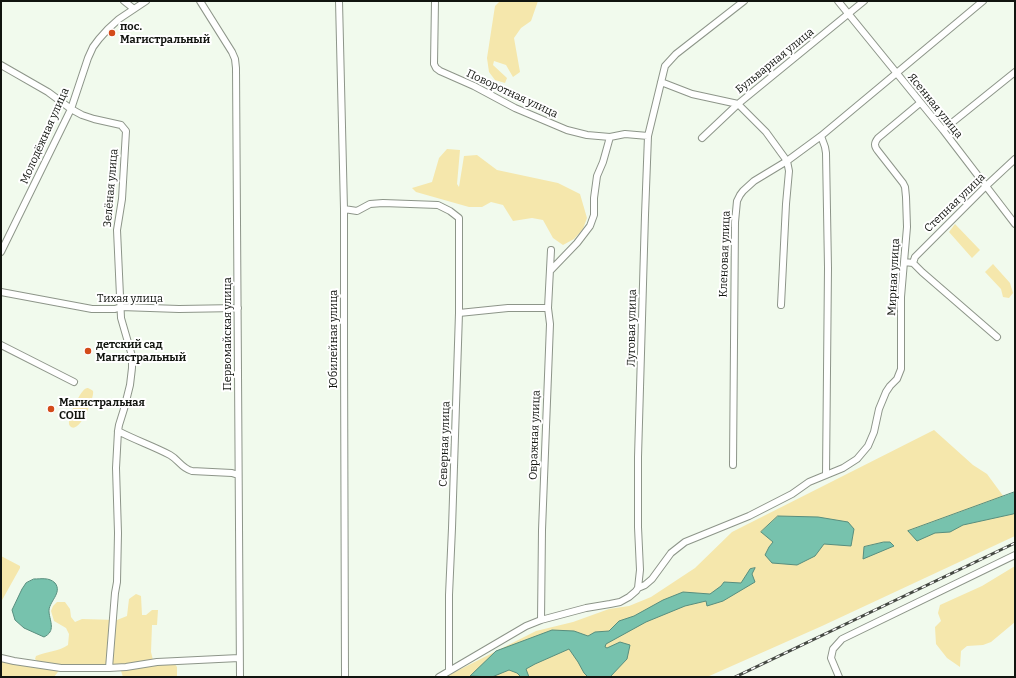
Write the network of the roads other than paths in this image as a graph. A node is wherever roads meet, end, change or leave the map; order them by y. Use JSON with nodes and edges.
{"nodes":[{"id":1,"x":124,"y":1,"type":"edge"},
{"id":2,"x":146,"y":1,"type":"edge"},
{"id":3,"x":200,"y":1,"type":"edge"},
{"id":4,"x":339,"y":1,"type":"edge"},
{"id":5,"x":436,"y":1,"type":"edge"},
{"id":6,"x":744,"y":1,"type":"edge"},
{"id":7,"x":838,"y":1,"type":"edge"},
{"id":8,"x":864,"y":1,"type":"edge"},
{"id":9,"x":983,"y":1,"type":"edge"},
{"id":10,"x":134,"y":9,"type":"junction"},
{"id":11,"x":849,"y":13,"type":"junction"},
{"id":12,"x":1,"y":65,"type":"edge"},
{"id":13,"x":1015,"y":72,"type":"edge"},
{"id":14,"x":896,"y":73,"type":"junction"},
{"id":15,"x":661,"y":82,"type":"junction"},
{"id":16,"x":920,"y":103,"type":"junction"},
{"id":17,"x":738,"y":104,"type":"junction"},
{"id":18,"x":71,"y":109,"type":"junction"},
{"id":19,"x":943,"y":130,"type":"junction"},
{"id":20,"x":648,"y":136,"type":"junction"},
{"id":21,"x":821,"y":136,"type":"junction"},
{"id":22,"x":610,"y":137,"type":"junction"},
{"id":23,"x":702,"y":138,"type":"dead end"},
{"id":24,"x":1015,"y":159,"type":"edge"},
{"id":25,"x":787,"y":161,"type":"junction"},
{"id":26,"x":986,"y":186,"type":"junction"},
{"id":27,"x":344,"y":209,"type":"junction"},
{"id":28,"x":1015,"y":224,"type":"edge"},
{"id":29,"x":552,"y":250,"type":"dead end"},
{"id":30,"x":1,"y":252,"type":"edge"},
{"id":31,"x":904,"y":262,"type":"junction"},
{"id":32,"x":913,"y":263,"type":"junction"},
{"id":33,"x":551,"y":270,"type":"junction"},
{"id":34,"x":1,"y":292,"type":"edge"},
{"id":35,"x":781,"y":305,"type":"dead end"},
{"id":36,"x":121,"y":307,"type":"junction"},
{"id":37,"x":238,"y":308,"type":"junction"},
{"id":38,"x":548,"y":308,"type":"junction"},
{"id":39,"x":459,"y":313,"type":"junction"},
{"id":40,"x":997,"y":337,"type":"dead end"},
{"id":41,"x":1,"y":345,"type":"edge"},
{"id":42,"x":74,"y":382,"type":"dead end"},
{"id":43,"x":118,"y":431,"type":"junction"},
{"id":44,"x":733,"y":465,"type":"dead end"},
{"id":45,"x":238,"y":475,"type":"junction"},
{"id":46,"x":826,"y":475,"type":"junction"},
{"id":47,"x":1015,"y":554,"type":"edge"},
{"id":48,"x":637,"y":590,"type":"junction"},
{"id":49,"x":541,"y":620,"type":"junction"},
{"id":50,"x":1,"y":658,"type":"edge"},
{"id":51,"x":239,"y":658,"type":"junction"},
{"id":52,"x":109,"y":668,"type":"junction"},
{"id":53,"x":449,"y":671,"type":"junction"},
{"id":54,"x":240,"y":677,"type":"edge"},
{"id":55,"x":345,"y":677,"type":"edge"},
{"id":56,"x":439,"y":677,"type":"edge"},
{"id":57,"x":839,"y":677,"type":"edge"}],
"edges":[{"from":1,"to":10,"type":"street"},
{"from":2,"to":10,"type":"street","name":"Молодёжная улица"},
{"from":3,"to":37,"type":"street","name":"Первомайская улица"},
{"from":4,"to":27,"type":"street","name":"Юбилейная улица"},
{"from":5,"to":22,"type":"street","name":"Поворотная улица"},
{"from":6,"to":15,"type":"street","name":"Луговая улица"},
{"from":7,"to":11,"type":"street","name":"Ясенная улица"},
{"from":8,"to":11,"type":"street","name":"Бульварная улица"},
{"from":9,"to":14,"type":"street","name":"Кленовая улица"},
{"from":10,"to":18,"type":"street","name":"Молодёжная улица"},
{"from":11,"to":14,"type":"street","name":"Ясенная улица"},
{"from":11,"to":17,"type":"street","name":"Бульварная улица"},
{"from":12,"to":18,"type":"street","name":"Зелёная улица"},
{"from":13,"to":19,"type":"street"},
{"from":14,"to":16,"type":"street","name":"Ясенная улица"},
{"from":14,"to":21,"type":"street","name":"Кленовая улица"},
{"from":15,"to":17,"type":"street"},
{"from":15,"to":20,"type":"street","name":"Луговая улица"},
{"from":16,"to":19,"type":"street","name":"Ясенная улица"},
{"from":16,"to":31,"type":"street","name":"Мирная улица"},
{"from":17,"to":23,"type":"street","name":"Бульварная улица"},
{"from":17,"to":25,"type":"street"},
{"from":18,"to":30,"type":"street","name":"Молодёжная улица"},
{"from":18,"to":36,"type":"street","name":"Зелёная улица"},
{"from":19,"to":26,"type":"street","name":"Ясенная улица"},
{"from":20,"to":22,"type":"street","name":"Поворотная улица"},
{"from":20,"to":48,"type":"street","name":"Луговая улица"},
{"from":21,"to":25,"type":"street","name":"Кленовая улица"},
{"from":21,"to":46,"type":"street"},
{"from":22,"to":33,"type":"street"},
{"from":24,"to":26,"type":"street","name":"Степная улица"},
{"from":25,"to":35,"type":"street"},
{"from":25,"to":44,"type":"street","name":"Кленовая улица"},
{"from":26,"to":28,"type":"street","name":"Ясенная улица"},
{"from":26,"to":32,"type":"street","name":"Степная улица"},
{"from":27,"to":39,"type":"street","name":"Северная улица"},
{"from":27,"to":55,"type":"street","name":"Юбилейная улица"},
{"from":29,"to":33,"type":"street","name":"Овражная улица"},
{"from":31,"to":32,"type":"street"},
{"from":31,"to":46,"type":"street","name":"Мирная улица"},
{"from":32,"to":40,"type":"street"},
{"from":33,"to":38,"type":"street","name":"Овражная улица"},
{"from":34,"to":36,"type":"street","name":"Тихая улица"},
{"from":36,"to":37,"type":"street","name":"Тихая улица"},
{"from":36,"to":43,"type":"street","name":"Зелёная улица"},
{"from":37,"to":45,"type":"street","name":"Первомайская улица"},
{"from":38,"to":39,"type":"street"},
{"from":38,"to":49,"type":"street","name":"Овражная улица"},
{"from":39,"to":53,"type":"street","name":"Северная улица"},
{"from":41,"to":42,"type":"street"},
{"from":43,"to":45,"type":"street"},
{"from":43,"to":52,"type":"street","name":"Зелёная улица"},
{"from":45,"to":51,"type":"street","name":"Первомайская улица"},
{"from":46,"to":48,"type":"street"},
{"from":47,"to":57,"type":"street"},
{"from":48,"to":49,"type":"street"},
{"from":49,"to":53,"type":"street"},
{"from":50,"to":52,"type":"street"},
{"from":51,"to":52,"type":"street"},
{"from":51,"to":54,"type":"street","name":"Первомайская улица"},
{"from":53,"to":56,"type":"street"}]}
